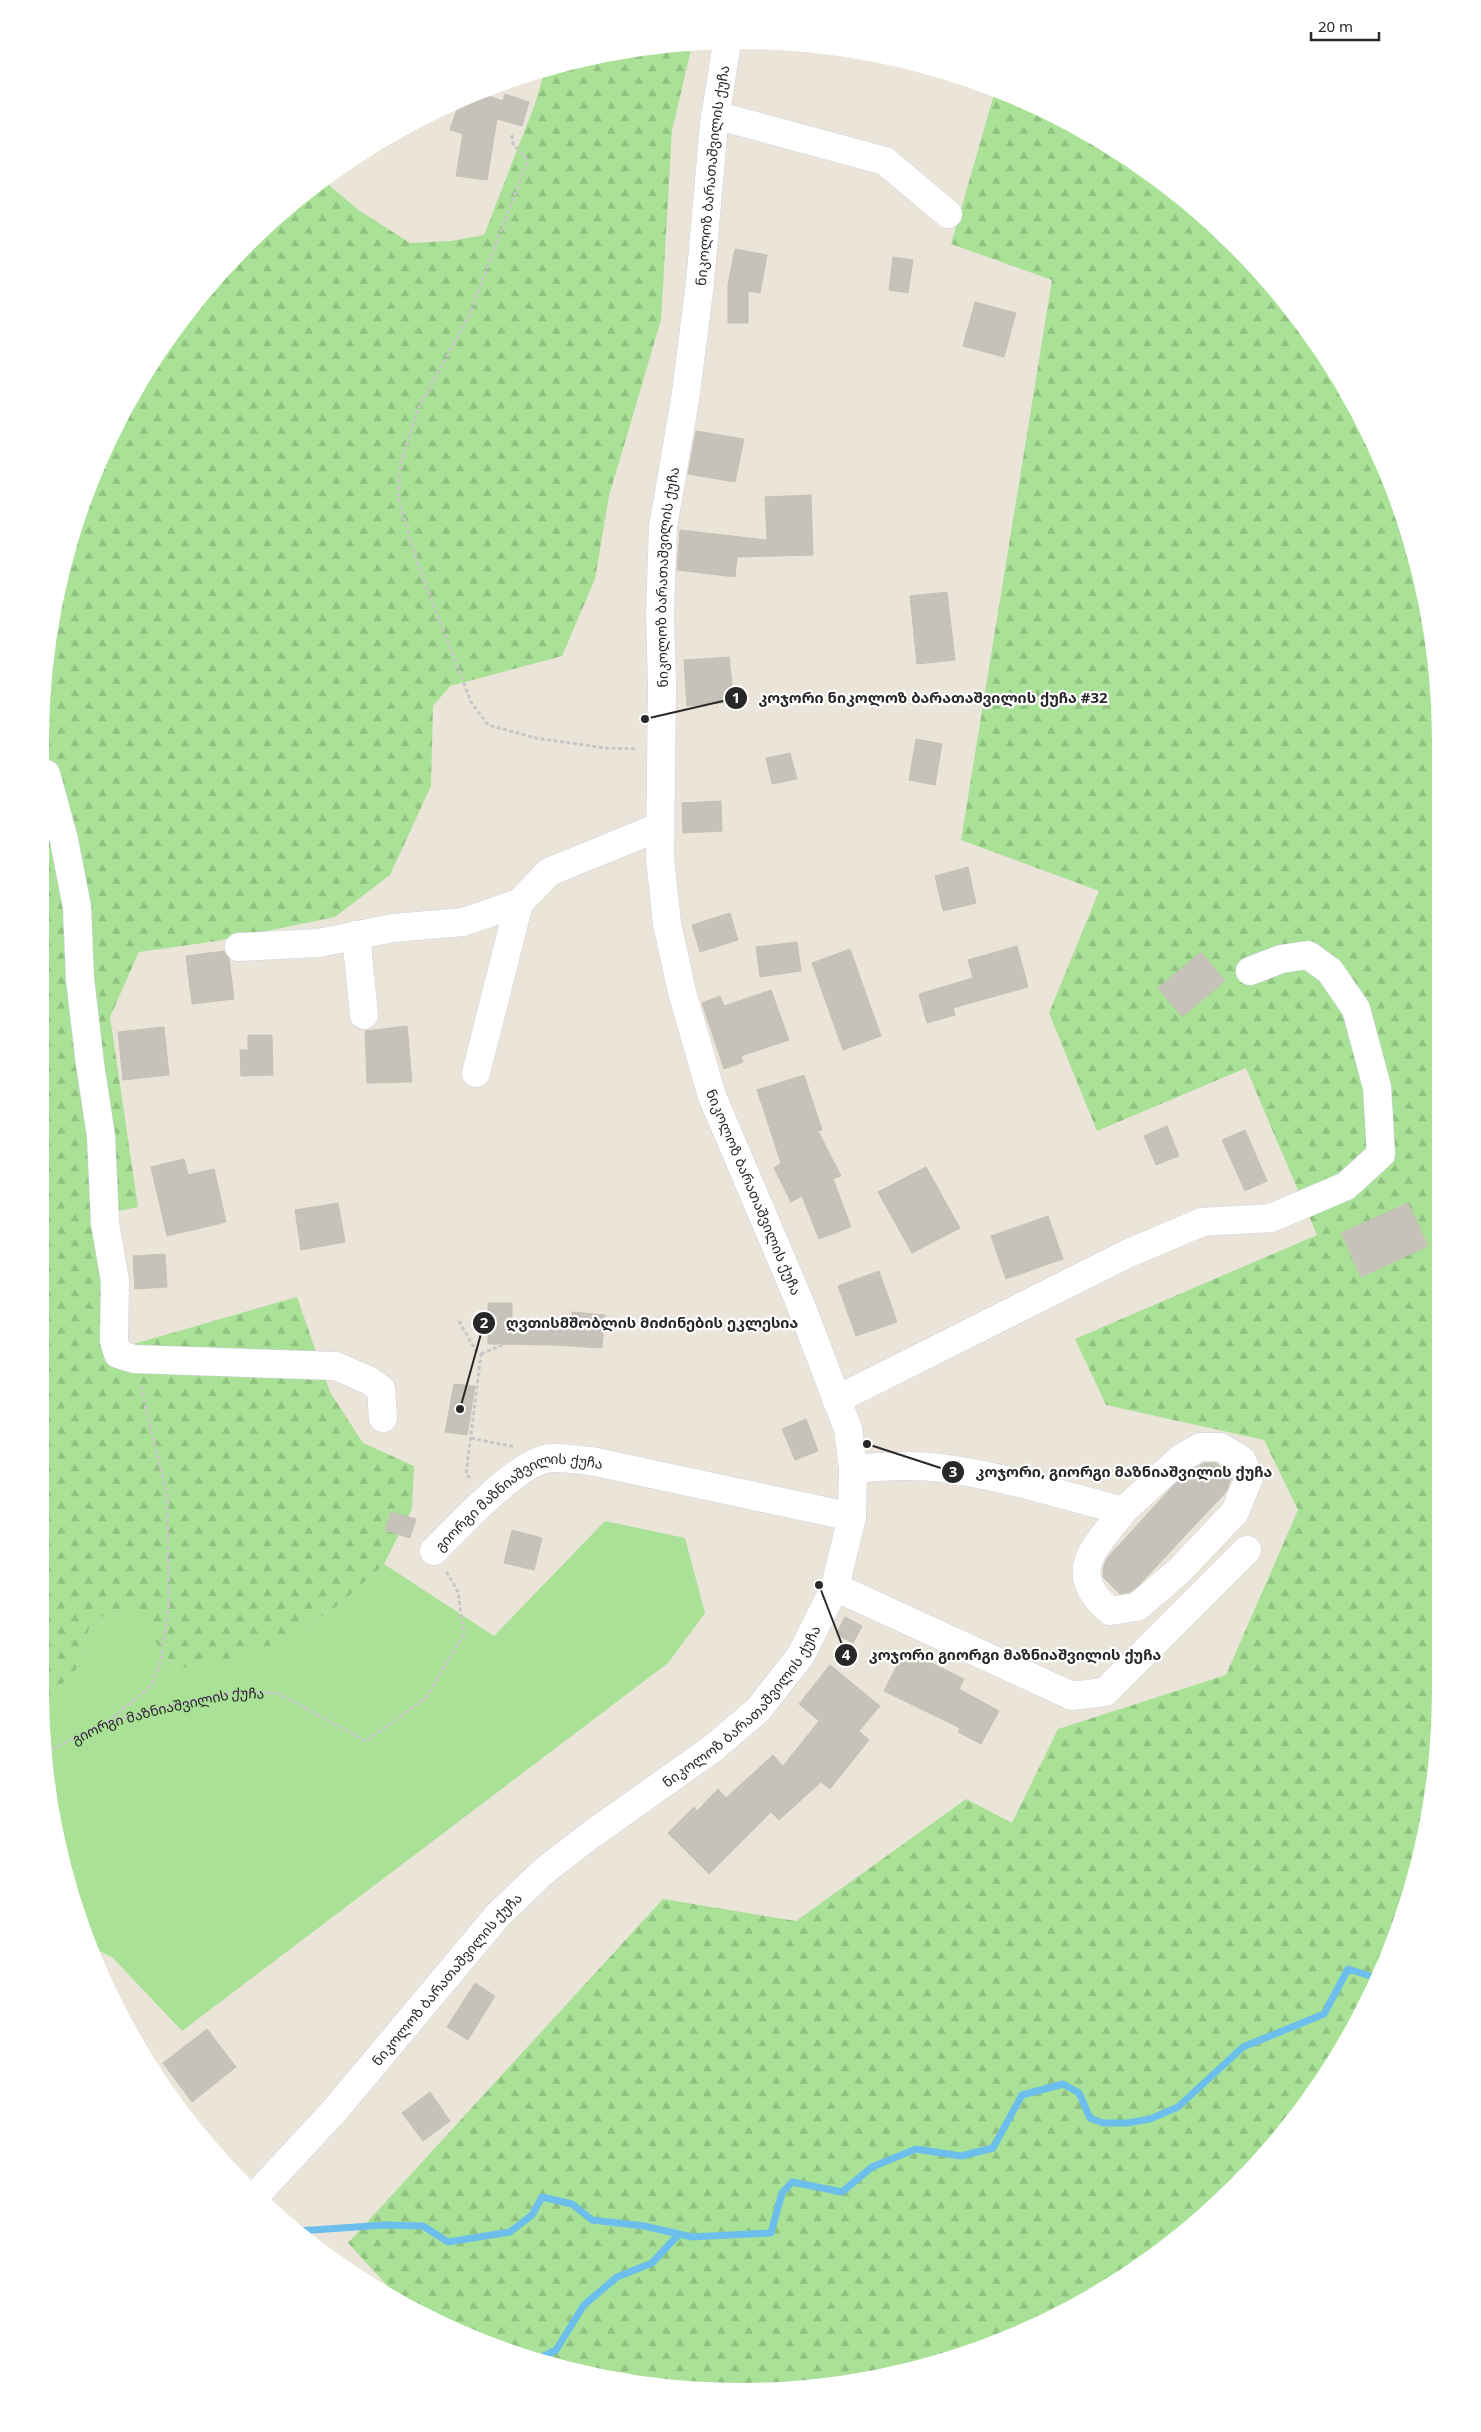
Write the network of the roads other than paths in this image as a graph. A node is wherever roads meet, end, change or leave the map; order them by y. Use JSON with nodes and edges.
{"nodes":[{"id":1,"x":726,"y":49,"type":"edge"},
{"id":2,"x":715,"y":114,"type":"junction"},
{"id":3,"x":948,"y":214,"type":"dead end"},
{"id":4,"x":49,"y":785,"type":"edge"},
{"id":5,"x":658,"y":827,"type":"junction"},
{"id":6,"x":519,"y":903,"type":"junction"},
{"id":7,"x":356,"y":935,"type":"junction"},
{"id":8,"x":239,"y":947,"type":"dead end"},
{"id":9,"x":1250,"y":971,"type":"dead end"},
{"id":10,"x":364,"y":1015,"type":"dead end"},
{"id":11,"x":476,"y":1073,"type":"dead end"},
{"id":12,"x":836,"y":1400,"type":"junction"},
{"id":13,"x":384,"y":1418,"type":"dead end"},
{"id":14,"x":854,"y":1469,"type":"junction"},
{"id":15,"x":1123,"y":1511,"type":"junction"},
{"id":16,"x":852,"y":1517,"type":"junction"},
{"id":17,"x":1247,"y":1550,"type":"dead end"},
{"id":18,"x":434,"y":1551,"type":"road end"},
{"id":19,"x":835,"y":1587,"type":"junction"},
{"id":20,"x":261,"y":2190,"type":"edge"}],
"edges":[{"from":1,"to":2,"type":"street","name":"ნიკოლოზ ბარათაშვილის ქუჩა"},
{"from":2,"to":3,"type":"street"},
{"from":2,"to":5,"type":"street","name":"ნიკოლოზ ბარათაშვილის ქუჩა"},
{"from":4,"to":13,"type":"street"},
{"from":5,"to":6,"type":"street"},
{"from":5,"to":12,"type":"street","name":"ნიკოლოზ ბარათაშვილის ქუჩა"},
{"from":6,"to":7,"type":"street"},
{"from":6,"to":11,"type":"street"},
{"from":7,"to":8,"type":"street"},
{"from":7,"to":10,"type":"street"},
{"from":9,"to":12,"type":"street"},
{"from":12,"to":14,"type":"street","name":"ნიკოლოზ ბარათაშვილის ქუჩა"},
{"from":14,"to":15,"type":"street"},
{"from":14,"to":16,"type":"street","name":"ნიკოლოზ ბარათაშვილის ქუჩა"},
{"from":15,"to":15,"type":"street"},
{"from":16,"to":18,"type":"street","name":"გიორგი მაზნიაშვილის ქუჩა"},
{"from":16,"to":19,"type":"street","name":"ნიკოლოზ ბარათაშვილის ქუჩა"},
{"from":17,"to":19,"type":"street"},
{"from":19,"to":20,"type":"street","name":"ნიკოლოზ ბარათაშვილის ქუჩა"}]}
